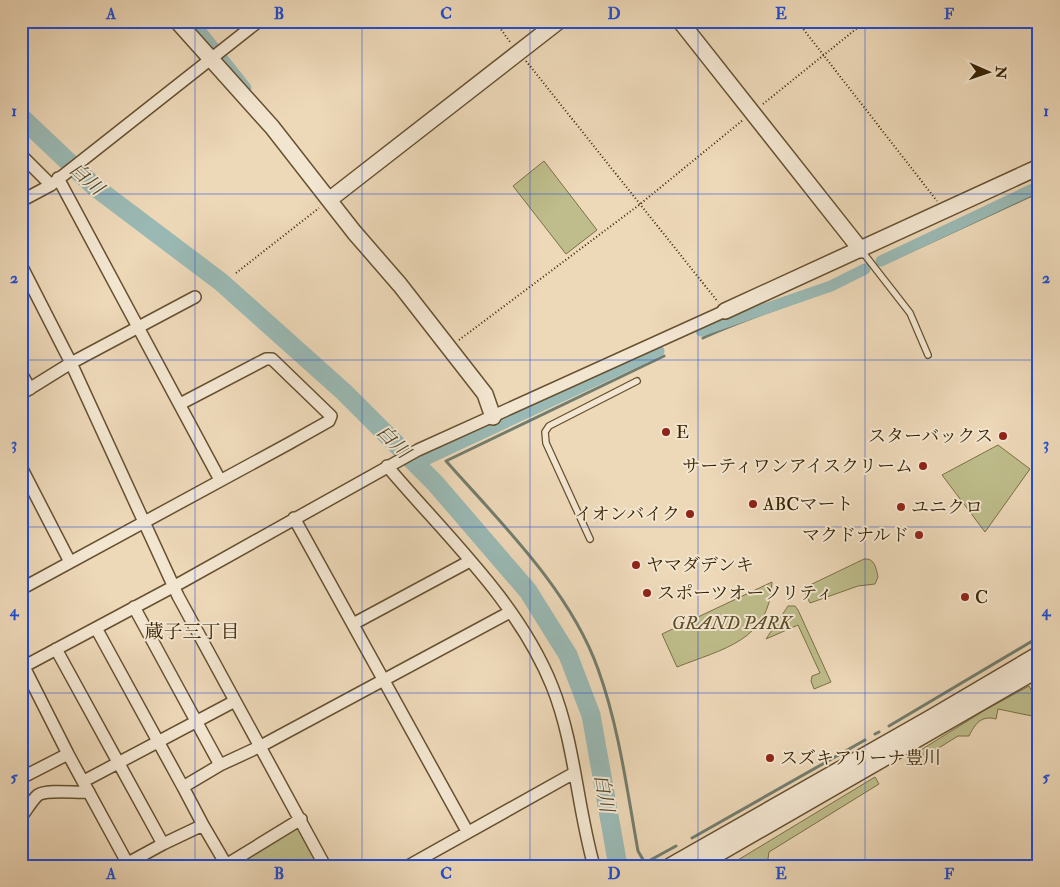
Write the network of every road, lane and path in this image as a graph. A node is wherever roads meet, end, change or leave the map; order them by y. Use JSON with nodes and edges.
{"nodes":[{"id":1,"x":177,"y":21,"type":"edge"},
{"id":2,"x":259,"y":21,"type":"edge"},
{"id":3,"x":495,"y":21,"type":"edge"},
{"id":4,"x":559,"y":21,"type":"edge"},
{"id":5,"x":680,"y":21,"type":"edge"},
{"id":6,"x":797,"y":21,"type":"edge"},
{"id":7,"x":866,"y":21,"type":"edge"},
{"id":8,"x":519,"y":53,"type":"junction"},
{"id":9,"x":216,"y":54,"type":"junction"},
{"id":10,"x":823,"y":55,"type":"junction"},
{"id":11,"x":752,"y":113,"type":"junction"},
{"id":12,"x":21,"y":155,"type":"edge"},
{"id":13,"x":1039,"y":167,"type":"edge"},
{"id":14,"x":55,"y":181,"type":"junction"},
{"id":15,"x":332,"y":198,"type":"junction"},
{"id":16,"x":21,"y":201,"type":"edge"},
{"id":17,"x":639,"y":204,"type":"junction"},
{"id":18,"x":942,"y":206,"type":"dead end"},
{"id":19,"x":861,"y":250,"type":"junction"},
{"id":20,"x":21,"y":266,"type":"edge"},
{"id":21,"x":236,"y":273,"type":"dead end"},
{"id":22,"x":195,"y":297,"type":"dead end"},
{"id":23,"x":725,"y":312,"type":"junction"},
{"id":24,"x":138,"y":328,"type":"junction"},
{"id":25,"x":449,"y":348,"type":"junction"},
{"id":26,"x":928,"y":355,"type":"dead end"},
{"id":27,"x":71,"y":363,"type":"junction"},
{"id":28,"x":21,"y":373,"type":"edge"},
{"id":29,"x":637,"y":381,"type":"dead end"},
{"id":30,"x":26,"y":392,"type":"edge"},
{"id":31,"x":180,"y":404,"type":"junction"},
{"id":32,"x":494,"y":417,"type":"junction"},
{"id":33,"x":391,"y":464,"type":"junction"},
{"id":34,"x":21,"y":467,"type":"edge"},
{"id":35,"x":220,"y":480,"type":"junction"},
{"id":36,"x":294,"y":518,"type":"junction"},
{"id":37,"x":144,"y":522,"type":"junction"},
{"id":38,"x":590,"y":539,"type":"dead end"},
{"id":39,"x":470,"y":561,"type":"junction"},
{"id":40,"x":70,"y":562,"type":"junction"},
{"id":41,"x":173,"y":586,"type":"junction"},
{"id":42,"x":21,"y":589,"type":"edge"},
{"id":43,"x":134,"y":607,"type":"junction"},
{"id":44,"x":510,"y":612,"type":"junction"},
{"id":45,"x":353,"y":624,"type":"junction"},
{"id":46,"x":96,"y":628,"type":"junction"},
{"id":47,"x":56,"y":650,"type":"junction"},
{"id":48,"x":1039,"y":654,"type":"edge"},
{"id":49,"x":22,"y":665,"type":"edge"},
{"id":50,"x":1039,"y":669,"type":"edge"},
{"id":51,"x":383,"y":680,"type":"junction"},
{"id":52,"x":235,"y":701,"type":"junction"},
{"id":53,"x":196,"y":722,"type":"junction"},
{"id":54,"x":872,"y":740,"type":"dead end"},
{"id":55,"x":158,"y":742,"type":"junction"},
{"id":56,"x":259,"y":747,"type":"junction"},
{"id":57,"x":68,"y":754,"type":"junction"},
{"id":58,"x":118,"y":762,"type":"junction"},
{"id":59,"x":220,"y":765,"type":"junction"},
{"id":60,"x":574,"y":772,"type":"junction"},
{"id":61,"x":21,"y":778,"type":"edge"},
{"id":62,"x":84,"y":781,"type":"junction"},
{"id":63,"x":182,"y":787,"type":"junction"},
{"id":64,"x":89,"y":792,"type":"junction"},
{"id":65,"x":763,"y":813,"type":"junction"},
{"id":66,"x":21,"y":817,"type":"edge"},
{"id":67,"x":301,"y":819,"type":"junction"},
{"id":68,"x":203,"y":825,"type":"junction"},
{"id":69,"x":468,"y":831,"type":"junction"},
{"id":70,"x":163,"y":844,"type":"junction"},
{"id":71,"x":128,"y":864,"type":"edge"},
{"id":72,"x":226,"y":865,"type":"edge"},
{"id":73,"x":325,"y":866,"type":"edge"},
{"id":74,"x":408,"y":866,"type":"edge"},
{"id":75,"x":594,"y":866,"type":"edge"},
{"id":76,"x":670,"y":866,"type":"edge"},
{"id":77,"x":697,"y":866,"type":"edge"}],
"edges":[{"from":1,"to":9,"type":"street"},
{"from":2,"to":9,"type":"street"},
{"from":3,"to":8,"type":"path"},
{"from":4,"to":8,"type":"street"},
{"from":5,"to":11,"type":"street"},
{"from":6,"to":10,"type":"path"},
{"from":7,"to":10,"type":"path"},
{"from":8,"to":15,"type":"street"},
{"from":8,"to":17,"type":"path"},
{"from":9,"to":14,"type":"street"},
{"from":9,"to":15,"type":"street"},
{"from":10,"to":11,"type":"path"},
{"from":10,"to":18,"type":"path"},
{"from":11,"to":17,"type":"path"},
{"from":11,"to":19,"type":"street"},
{"from":12,"to":14,"type":"street"},
{"from":13,"to":19,"type":"street"},
{"from":14,"to":16,"type":"street"},
{"from":14,"to":24,"type":"street"},
{"from":15,"to":21,"type":"path"},
{"from":15,"to":25,"type":"street"},
{"from":17,"to":23,"type":"path"},
{"from":17,"to":25,"type":"path"},
{"from":19,"to":23,"type":"street"},
{"from":19,"to":26,"type":"lane"},
{"from":20,"to":27,"type":"street"},
{"from":22,"to":24,"type":"street"},
{"from":23,"to":32,"type":"street"},
{"from":24,"to":27,"type":"street"},
{"from":24,"to":31,"type":"street"},
{"from":25,"to":32,"type":"street"},
{"from":27,"to":30,"type":"street"},
{"from":27,"to":37,"type":"street"},
{"from":28,"to":30,"type":"street"},
{"from":29,"to":38,"type":"lane"},
{"from":31,"to":35,"type":"street"},
{"from":31,"to":35,"type":"street"},
{"from":32,"to":33,"type":"street"},
{"from":33,"to":36,"type":"street"},
{"from":33,"to":39,"type":"street"},
{"from":34,"to":40,"type":"street"},
{"from":35,"to":37,"type":"street"},
{"from":36,"to":41,"type":"street"},
{"from":36,"to":45,"type":"street"},
{"from":37,"to":40,"type":"street"},
{"from":37,"to":41,"type":"street"},
{"from":39,"to":44,"type":"street"},
{"from":39,"to":45,"type":"street"},
{"from":40,"to":42,"type":"street"},
{"from":41,"to":43,"type":"street"},
{"from":41,"to":52,"type":"street"},
{"from":43,"to":46,"type":"street"},
{"from":43,"to":53,"type":"street"},
{"from":44,"to":51,"type":"street"},
{"from":44,"to":60,"type":"street"},
{"from":45,"to":51,"type":"street"},
{"from":46,"to":47,"type":"street"},
{"from":46,"to":55,"type":"street"},
{"from":47,"to":49,"type":"street"},
{"from":47,"to":58,"type":"street"},
{"from":48,"to":65,"type":"street"},
{"from":49,"to":57,"type":"street"},
{"from":50,"to":77,"type":"street"},
{"from":51,"to":56,"type":"street"},
{"from":51,"to":69,"type":"street"},
{"from":52,"to":53,"type":"street"},
{"from":52,"to":56,"type":"street"},
{"from":53,"to":55,"type":"street"},
{"from":53,"to":59,"type":"street"},
{"from":54,"to":65,"type":"street"},
{"from":55,"to":58,"type":"street"},
{"from":55,"to":63,"type":"street"},
{"from":56,"to":59,"type":"street"},
{"from":56,"to":67,"type":"street"},
{"from":57,"to":61,"type":"street"},
{"from":57,"to":62,"type":"street"},
{"from":58,"to":62,"type":"street"},
{"from":58,"to":70,"type":"street"},
{"from":59,"to":63,"type":"street"},
{"from":60,"to":69,"type":"street"},
{"from":60,"to":75,"type":"street"},
{"from":62,"to":64,"type":"street"},
{"from":63,"to":68,"type":"street"},
{"from":64,"to":66,"type":"street"},
{"from":64,"to":71,"type":"street"},
{"from":65,"to":76,"type":"street"},
{"from":67,"to":72,"type":"street"},
{"from":67,"to":73,"type":"street"},
{"from":68,"to":70,"type":"street"},
{"from":68,"to":72,"type":"street"},
{"from":69,"to":74,"type":"street"},
{"from":70,"to":71,"type":"street"}]}
